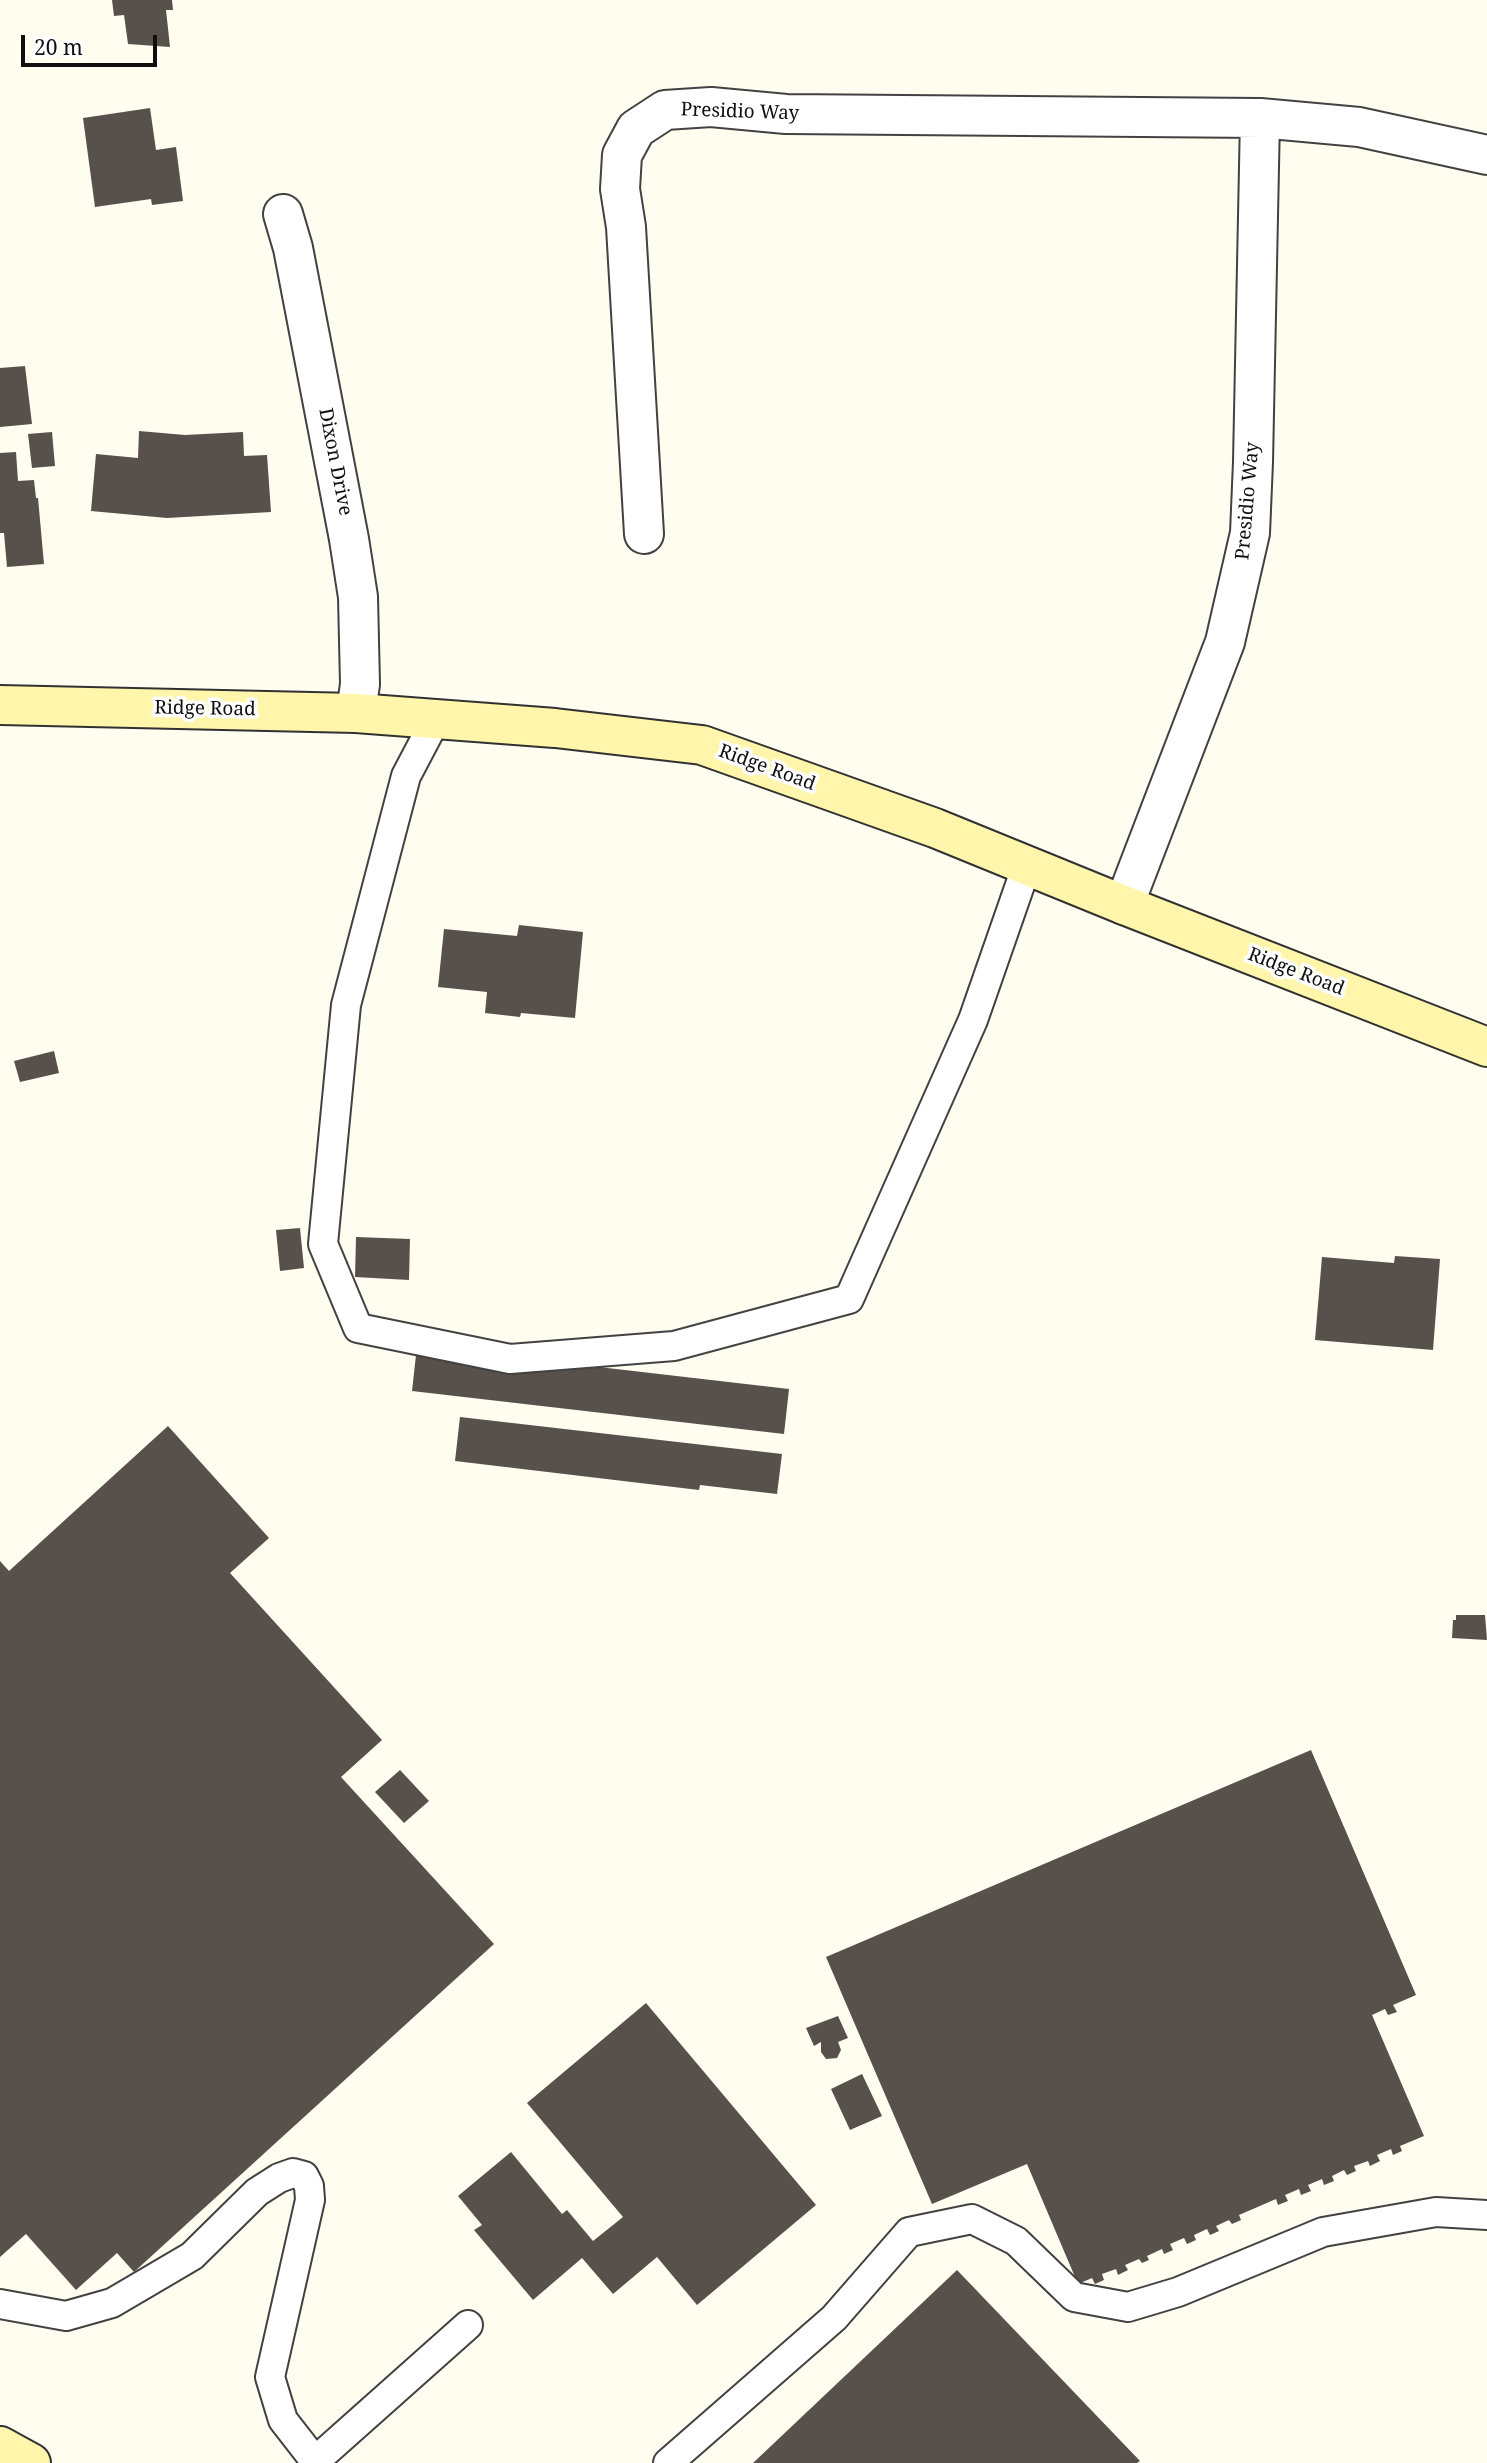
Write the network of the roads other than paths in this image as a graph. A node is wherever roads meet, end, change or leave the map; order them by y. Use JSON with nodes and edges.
{"nodes":[{"id":1,"x":1260,"y":118,"type":"junction"},
{"id":2,"x":1487,"y":155,"type":"edge"},
{"id":3,"x":283,"y":214,"type":"dead end"},
{"id":4,"x":644,"y":534,"type":"dead end"},
{"id":5,"x":0,"y":705,"type":"edge"},
{"id":6,"x":356,"y":713,"type":"junction"},
{"id":7,"x":436,"y":719,"type":"junction"},
{"id":8,"x":1027,"y":865,"type":"junction"},
{"id":9,"x":1124,"y":905,"type":"junction"},
{"id":10,"x":1487,"y":1047,"type":"edge"},
{"id":11,"x":1487,"y":2215,"type":"edge"},
{"id":12,"x":0,"y":2304,"type":"edge"},
{"id":13,"x":468,"y":2325,"type":"dead end"},
{"id":14,"x":0,"y":2446,"type":"edge"},
{"id":15,"x":325,"y":2459,"type":"edge"},
{"id":16,"x":31,"y":2463,"type":"edge"},
{"id":17,"x":668,"y":2463,"type":"edge"}],
"edges":[{"from":1,"to":2,"type":"street","name":"Presidio Way"},
{"from":1,"to":4,"type":"street","name":"Presidio Way"},
{"from":1,"to":9,"type":"street","name":"Presidio Way"},
{"from":3,"to":6,"type":"street","name":"Dixon Drive"},
{"from":5,"to":6,"type":"street","name":"Ridge Road"},
{"from":6,"to":7,"type":"street","name":"Ridge Road"},
{"from":7,"to":8,"type":"street","name":"Ridge Road"},
{"from":7,"to":8,"type":"lane"},
{"from":8,"to":9,"type":"street","name":"Ridge Road"},
{"from":9,"to":10,"type":"street","name":"Ridge Road"},
{"from":11,"to":17,"type":"lane"},
{"from":12,"to":15,"type":"lane"},
{"from":13,"to":15,"type":"lane"},
{"from":14,"to":16,"type":"street"}]}
